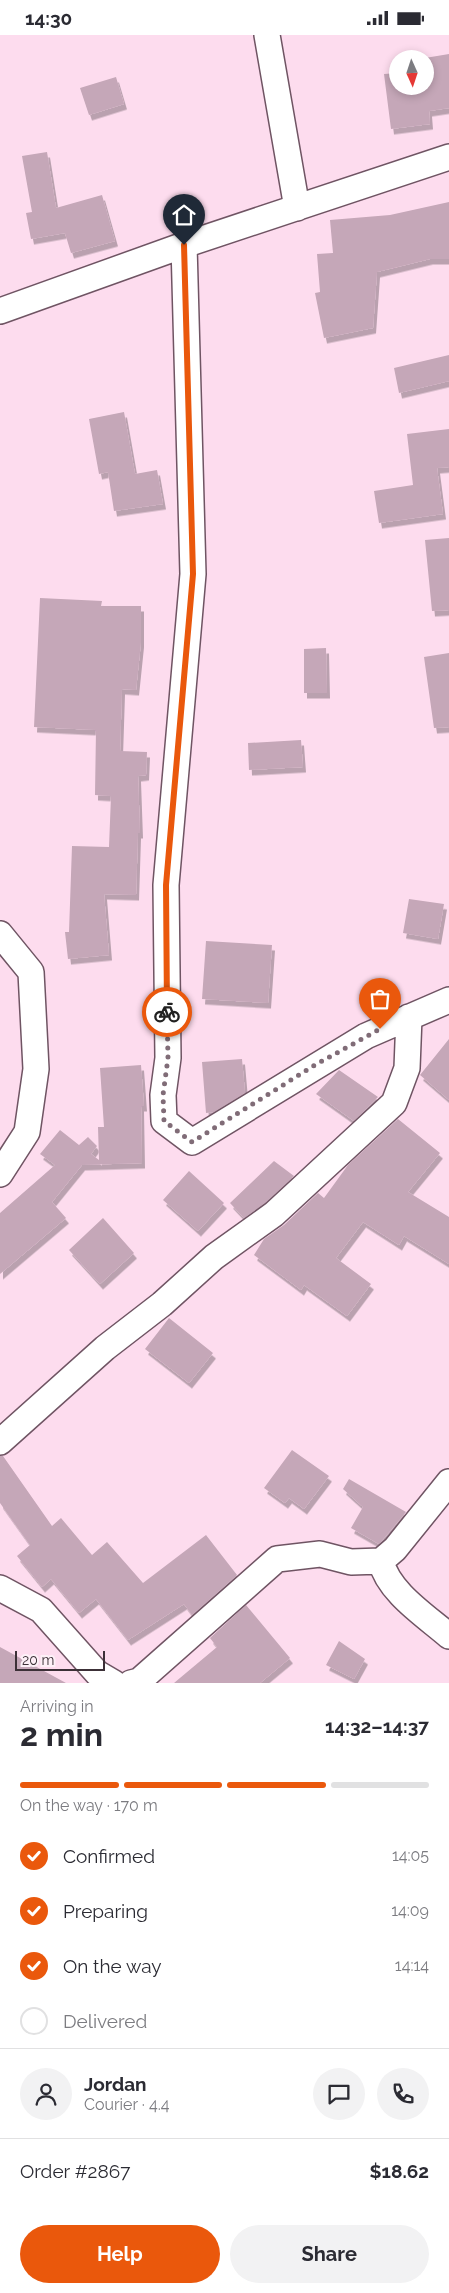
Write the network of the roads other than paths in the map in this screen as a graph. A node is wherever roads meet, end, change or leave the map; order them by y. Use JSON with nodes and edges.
{"nodes":[{"id":1,"x":267,"y":35,"type":"edge"},
{"id":2,"x":449,"y":157,"type":"edge"},
{"id":3,"x":297,"y":208,"type":"junction"},
{"id":4,"x":184,"y":245,"type":"junction"},
{"id":5,"x":0,"y":311,"type":"edge"},
{"id":6,"x":0,"y":934,"type":"edge"},
{"id":7,"x":449,"y":1000,"type":"edge"},
{"id":8,"x":409,"y":1017,"type":"junction"},
{"id":9,"x":0,"y":1174,"type":"edge"},
{"id":10,"x":0,"y":1442,"type":"edge"},
{"id":11,"x":449,"y":1482,"type":"edge"},
{"id":12,"x":381,"y":1561,"type":"junction"},
{"id":13,"x":0,"y":1588,"type":"edge"},
{"id":14,"x":449,"y":1636,"type":"edge"},
{"id":15,"x":114,"y":1683,"type":"edge"},
{"id":16,"x":131,"y":1683,"type":"edge"}],
"edges":[{"from":1,"to":3,"type":"street"},
{"from":2,"to":3,"type":"street"},
{"from":3,"to":4,"type":"street"},
{"from":4,"to":5,"type":"street"},
{"from":4,"to":8,"type":"street"},
{"from":6,"to":9,"type":"street"},
{"from":7,"to":8,"type":"street"},
{"from":8,"to":10,"type":"street"},
{"from":11,"to":12,"type":"street"},
{"from":12,"to":14,"type":"street"},
{"from":12,"to":16,"type":"street"},
{"from":13,"to":15,"type":"street"}]}
